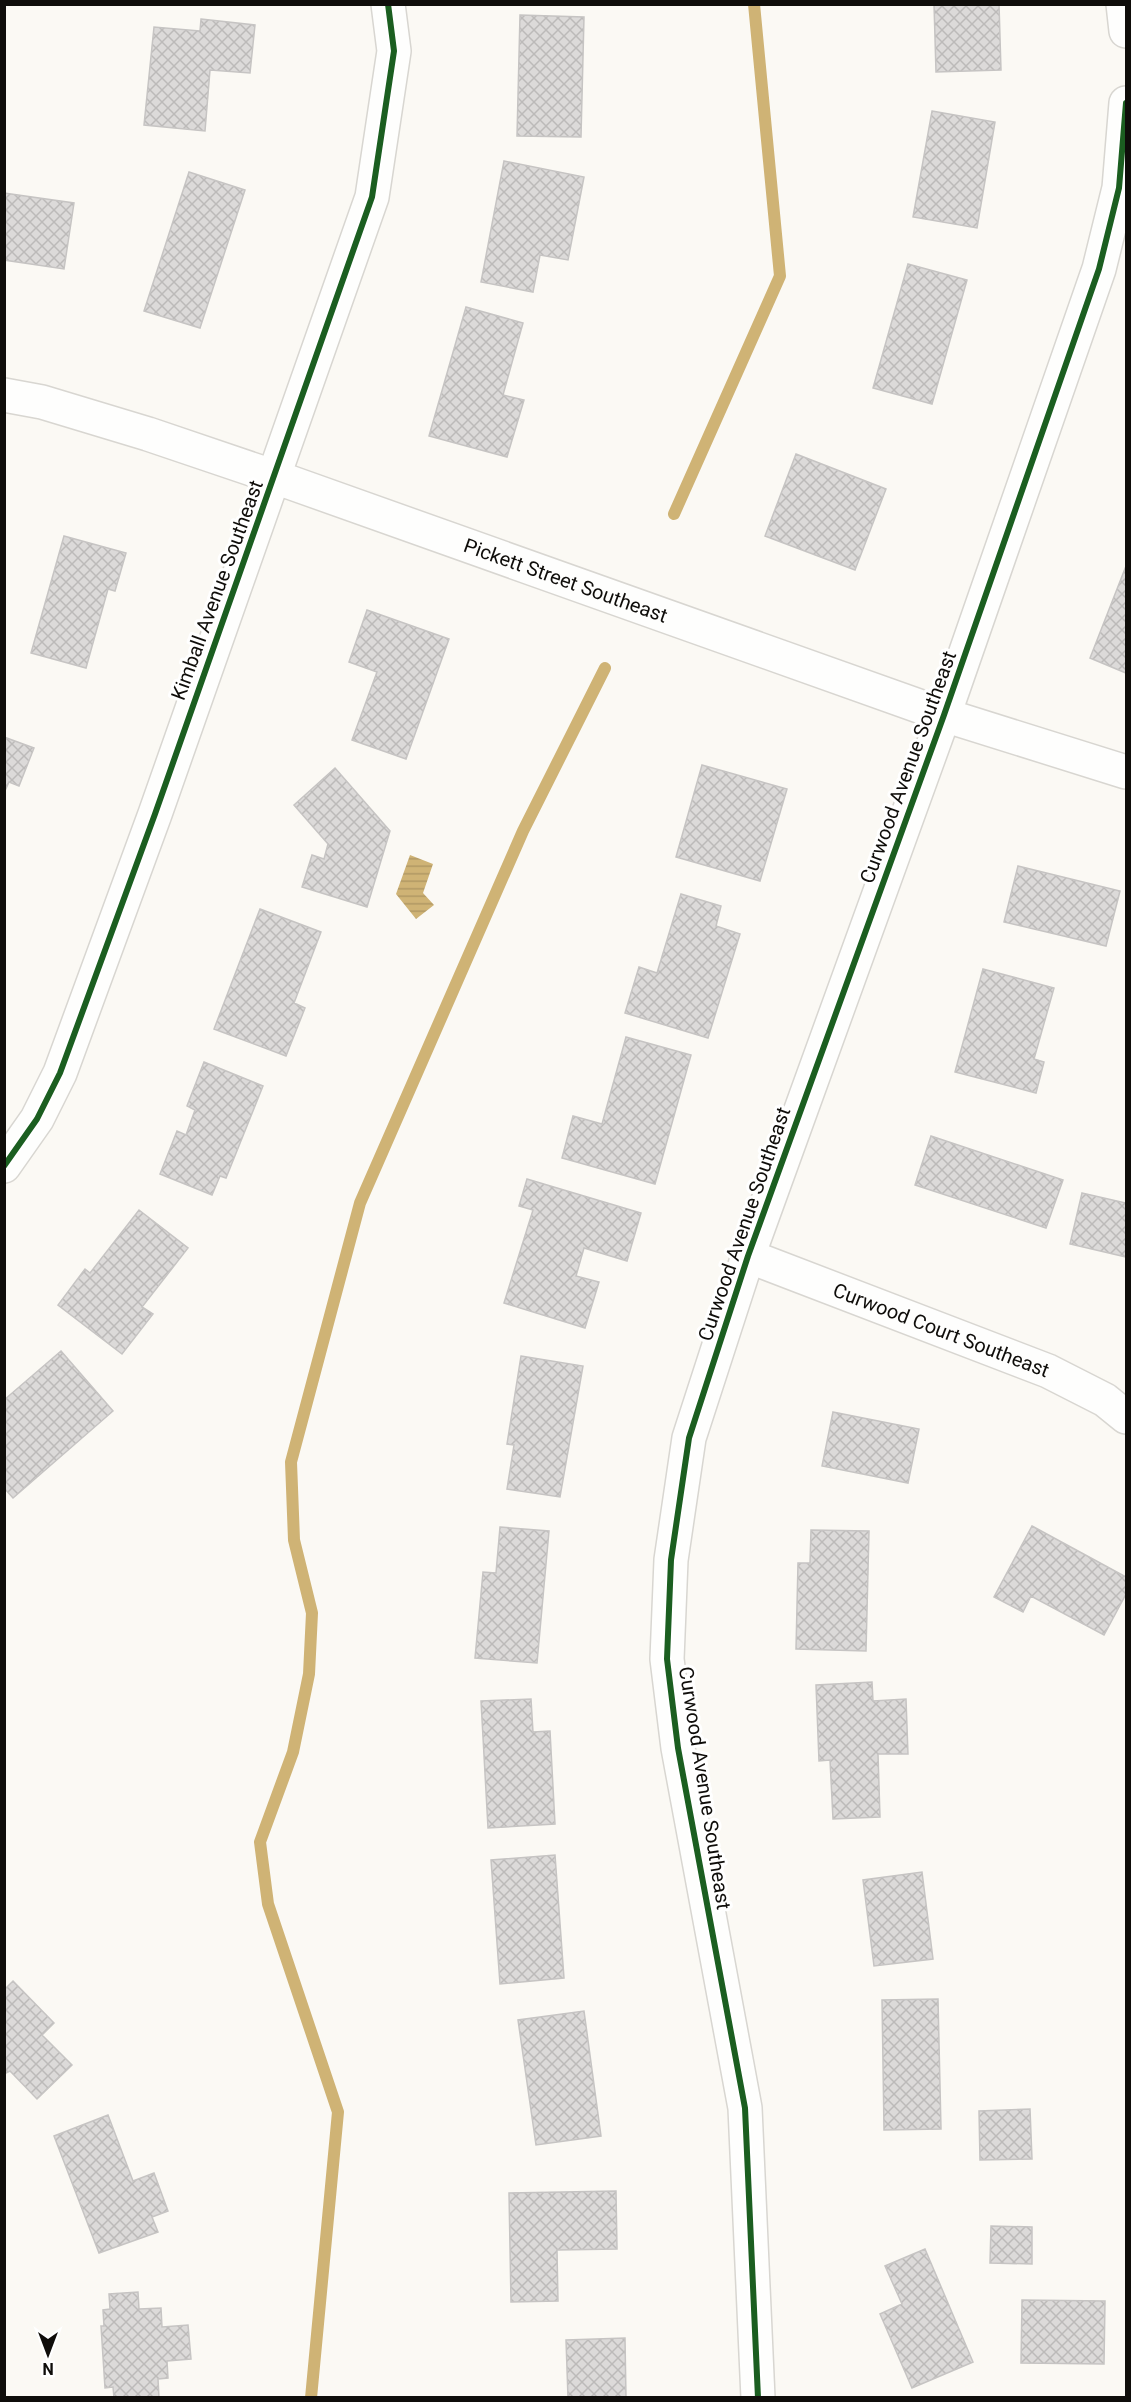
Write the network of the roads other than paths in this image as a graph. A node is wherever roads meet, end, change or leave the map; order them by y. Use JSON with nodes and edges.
{"nodes":[{"id":1,"x":388,"y":4,"type":"edge"},
{"id":2,"x":1123,"y":4,"type":"edge"},
{"id":3,"x":1126,"y":31,"type":"edge"},
{"id":4,"x":1126,"y":103,"type":"edge"},
{"id":5,"x":4,"y":395,"type":"edge"},
{"id":6,"x":275,"y":477,"type":"junction"},
{"id":7,"x":944,"y":715,"type":"junction"},
{"id":8,"x":1126,"y":772,"type":"edge"},
{"id":9,"x":4,"y":1166,"type":"edge"},
{"id":10,"x":748,"y":1256,"type":"junction"},
{"id":11,"x":1126,"y":1417,"type":"edge"},
{"id":12,"x":758,"y":2397,"type":"edge"}],
"edges":[{"from":1,"to":6,"type":"street","name":"Kimball Avenue Southeast"},
{"from":2,"to":3,"type":"street"},
{"from":4,"to":7,"type":"street","name":"Curwood Avenue Southeast"},
{"from":5,"to":6,"type":"street","name":"Pickett Street Southeast"},
{"from":6,"to":7,"type":"street","name":"Pickett Street Southeast"},
{"from":6,"to":9,"type":"street","name":"Kimball Avenue Southeast"},
{"from":7,"to":8,"type":"street","name":"Pickett Street Southeast"},
{"from":7,"to":10,"type":"street","name":"Curwood Avenue Southeast"},
{"from":10,"to":11,"type":"street","name":"Curwood Court Southeast"},
{"from":10,"to":12,"type":"street","name":"Curwood Avenue Southeast"}]}
